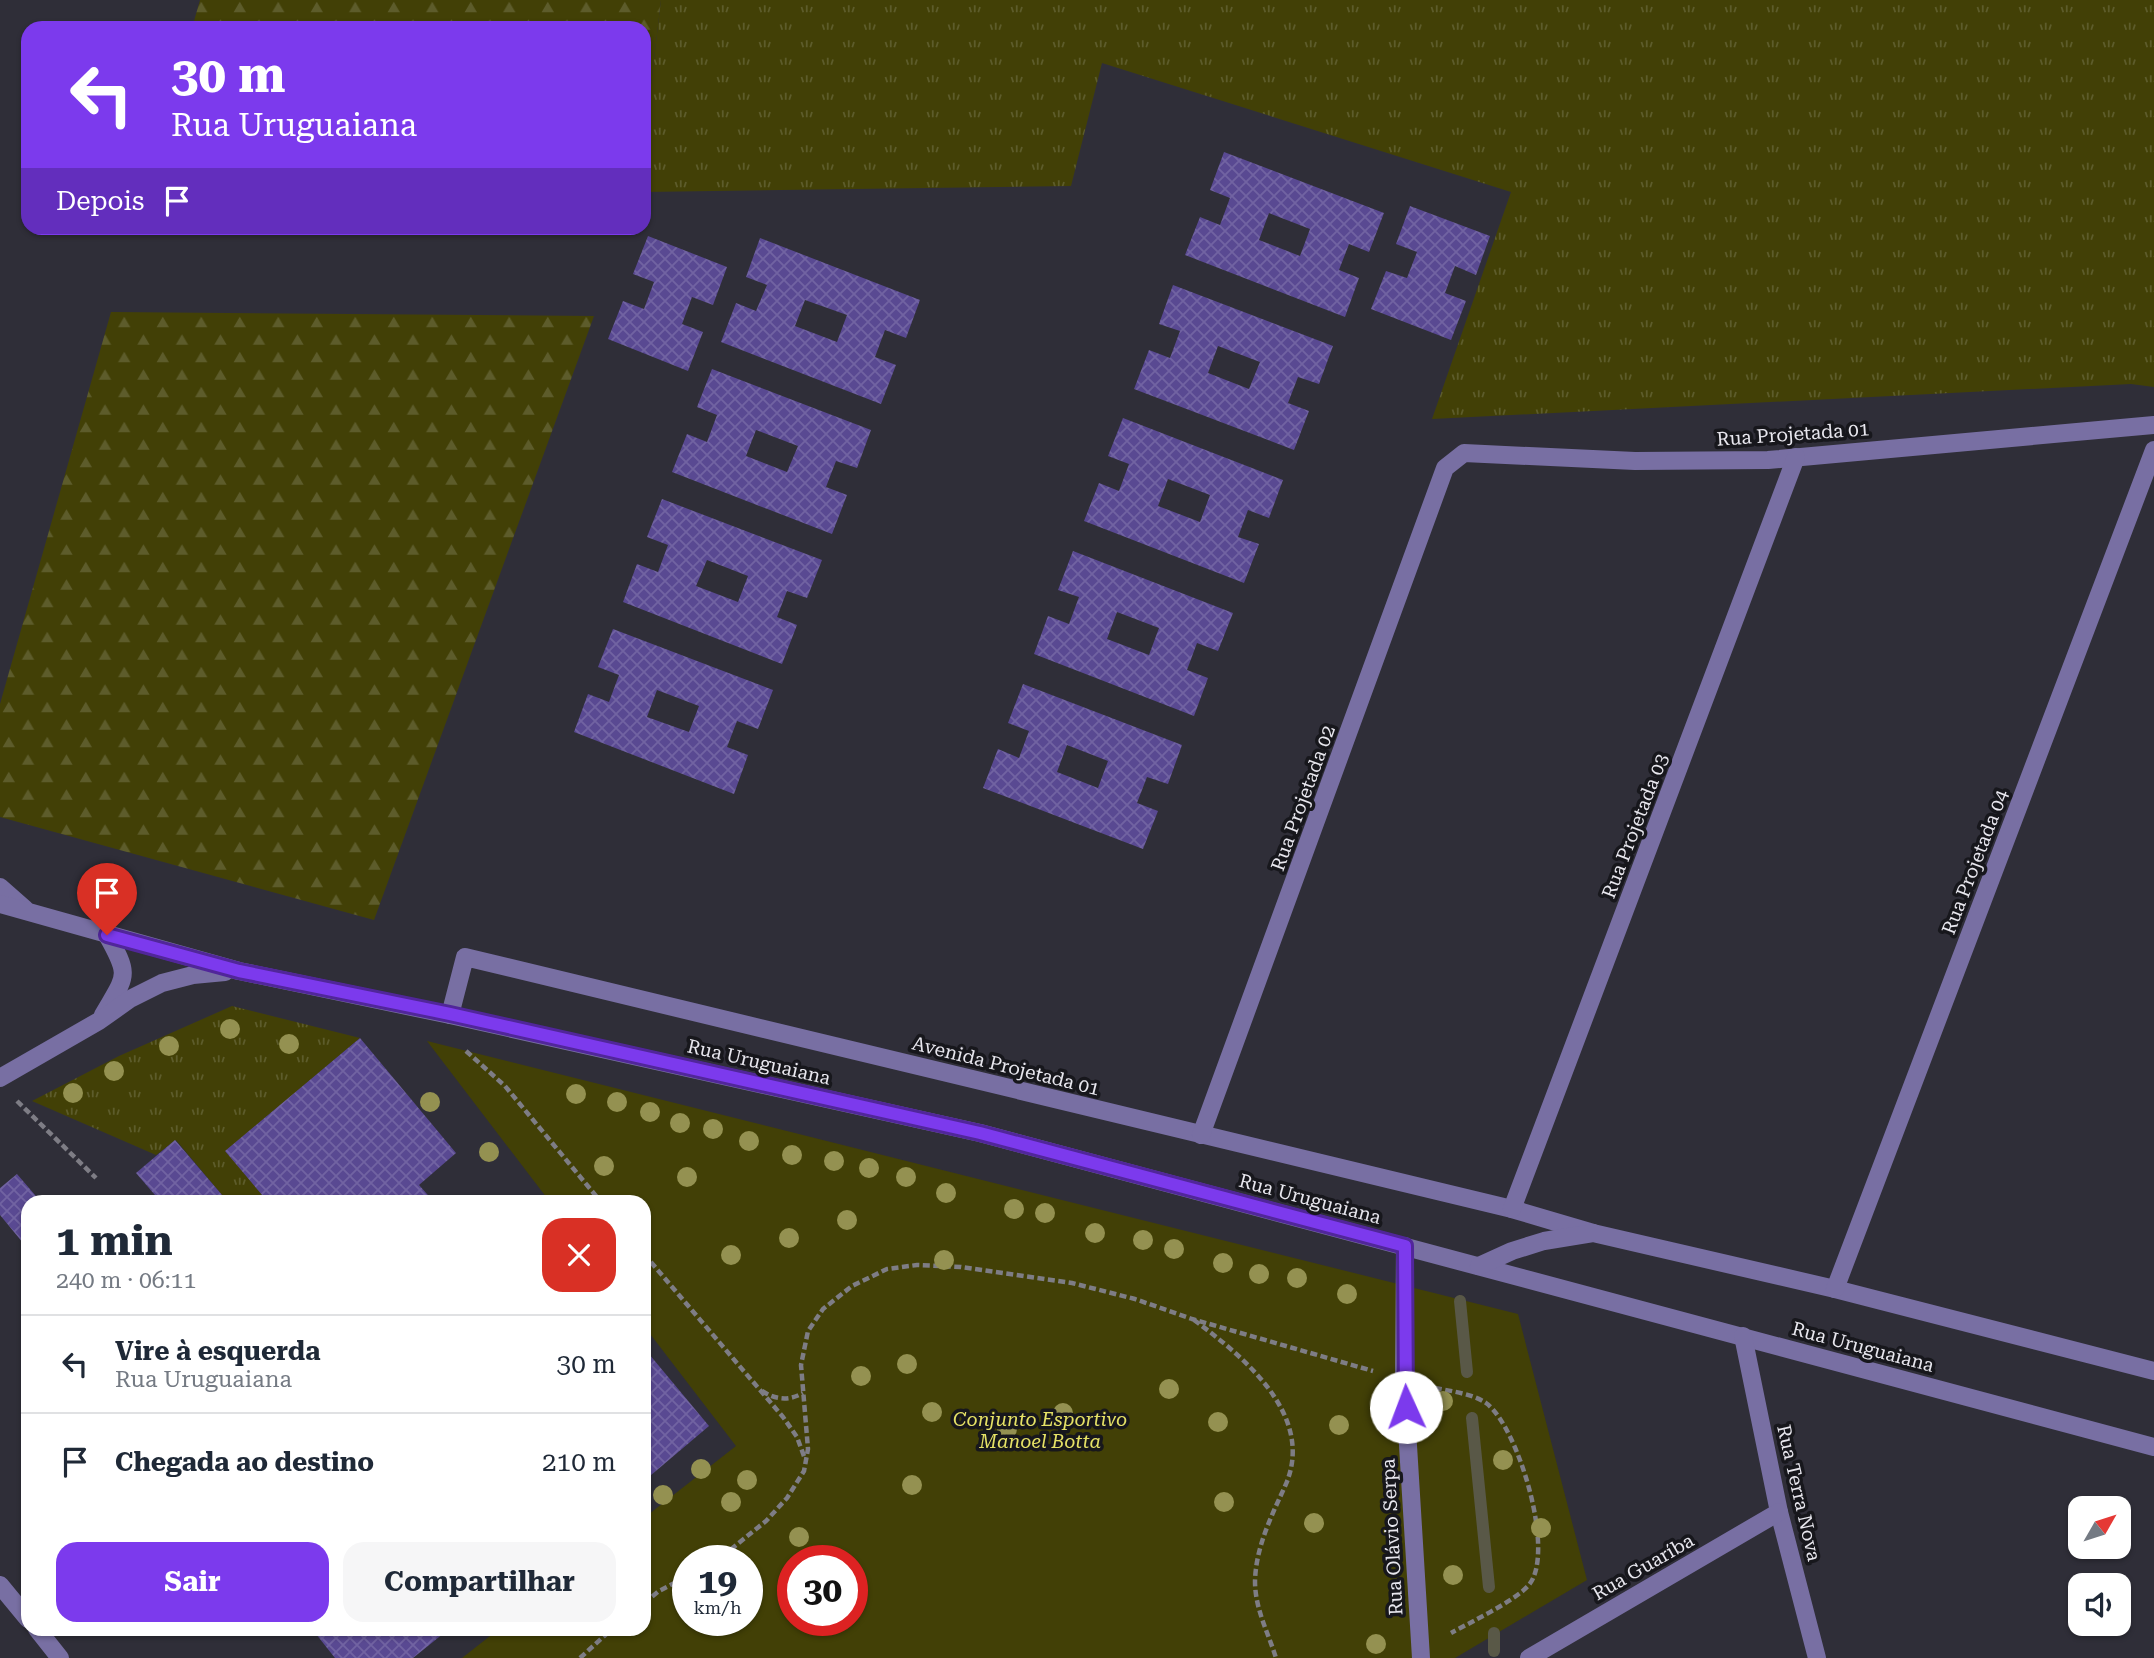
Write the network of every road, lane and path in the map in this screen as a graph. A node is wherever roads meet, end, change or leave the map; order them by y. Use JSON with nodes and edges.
{"nodes":[{"id":1,"x":2154,"y":425,"type":"edge"},
{"id":2,"x":2154,"y":450,"type":"edge"},
{"id":3,"x":1796,"y":457,"type":"junction"},
{"id":4,"x":1444,"y":475,"type":"joint"},
{"id":5,"x":0,"y":887,"type":"edge"},
{"id":6,"x":0,"y":904,"type":"edge"},
{"id":7,"x":28,"y":911,"type":"junction"},
{"id":8,"x":107,"y":935,"type":"junction"},
{"id":9,"x":239,"y":971,"type":"junction"},
{"id":10,"x":447,"y":1014,"type":"junction"},
{"id":11,"x":99,"y":1021,"type":"junction"},
{"id":12,"x":0,"y":1078,"type":"edge"},
{"id":13,"x":12,"y":1096,"type":"dead end"},
{"id":14,"x":1201,"y":1135,"type":"junction"},
{"id":15,"x":96,"y":1178,"type":"dead end"},
{"id":16,"x":595,"y":1195,"type":"edge"},
{"id":17,"x":1512,"y":1209,"type":"junction"},
{"id":18,"x":1593,"y":1233,"type":"junction"},
{"id":19,"x":1405,"y":1246,"type":"junction"},
{"id":20,"x":651,"y":1262,"type":"edge"},
{"id":21,"x":1479,"y":1266,"type":"junction"},
{"id":22,"x":1835,"y":1289,"type":"junction"},
{"id":23,"x":1192,"y":1319,"type":"junction"},
{"id":24,"x":1743,"y":1336,"type":"junction"},
{"id":25,"x":2154,"y":1371,"type":"edge"},
{"id":26,"x":1405,"y":1380,"type":"junction"},
{"id":27,"x":758,"y":1389,"type":"junction"},
{"id":28,"x":803,"y":1394,"type":"junction"},
{"id":29,"x":2154,"y":1447,"type":"edge"},
{"id":30,"x":806,"y":1461,"type":"junction"},
{"id":31,"x":1779,"y":1511,"type":"junction"},
{"id":32,"x":736,"y":1545,"type":"edge"},
{"id":33,"x":672,"y":1584,"type":"edge"},
{"id":34,"x":0,"y":1585,"type":"edge"},
{"id":35,"x":651,"y":1597,"type":"edge"},
{"id":36,"x":21,"y":1610,"type":"edge"},
{"id":37,"x":1491,"y":1611,"type":"dead end"},
{"id":38,"x":43,"y":1636,"type":"edge"},
{"id":39,"x":604,"y":1636,"type":"edge"},
{"id":40,"x":60,"y":1658,"type":"edge"},
{"id":41,"x":580,"y":1658,"type":"edge"},
{"id":42,"x":1276,"y":1658,"type":"edge"},
{"id":43,"x":1421,"y":1658,"type":"edge"},
{"id":44,"x":1528,"y":1658,"type":"edge"},
{"id":45,"x":1817,"y":1658,"type":"edge"}],
"edges":[{"from":1,"to":3,"type":"street","name":"Rua Projetada 01"},
{"from":2,"to":22,"type":"street","name":"Rua Projetada 04"},
{"from":3,"to":4,"type":"street","name":"Rua Projetada 01"},
{"from":3,"to":17,"type":"street","name":"Rua Projetada 03"},
{"from":4,"to":14,"type":"street","name":"Rua Projetada 02"},
{"from":5,"to":7,"type":"street","name":"Rua Uruguaiana"},
{"from":6,"to":7,"type":"street","name":"Rua Uruguaiana"},
{"from":7,"to":8,"type":"street","name":"Rua Uruguaiana"},
{"from":8,"to":9,"type":"street","name":"Rua Uruguaiana"},
{"from":8,"to":11,"type":"street"},
{"from":9,"to":10,"type":"street","name":"Rua Uruguaiana"},
{"from":9,"to":11,"type":"street"},
{"from":10,"to":14,"type":"street","name":"Avenida Projetada 01"},
{"from":10,"to":16,"type":"path"},
{"from":10,"to":19,"type":"street","name":"Rua Uruguaiana"},
{"from":11,"to":12,"type":"street"},
{"from":13,"to":15,"type":"path"},
{"from":14,"to":17,"type":"street","name":"Avenida Projetada 01"},
{"from":17,"to":18,"type":"street","name":"Avenida Projetada 01"},
{"from":18,"to":21,"type":"street"},
{"from":18,"to":22,"type":"street"},
{"from":19,"to":21,"type":"street","name":"Rua Uruguaiana"},
{"from":19,"to":26,"type":"street","name":"Rua Olávio Serpa"},
{"from":20,"to":27,"type":"path"},
{"from":21,"to":24,"type":"street","name":"Rua Uruguaiana"},
{"from":22,"to":25,"type":"street"},
{"from":23,"to":26,"type":"path"},
{"from":23,"to":28,"type":"path"},
{"from":23,"to":42,"type":"path"},
{"from":24,"to":29,"type":"street","name":"Rua Uruguaiana"},
{"from":24,"to":31,"type":"street","name":"Rua Terra Nova"},
{"from":26,"to":37,"type":"path"},
{"from":26,"to":43,"type":"street","name":"Rua Olávio Serpa"},
{"from":27,"to":28,"type":"path"},
{"from":27,"to":30,"type":"path"},
{"from":28,"to":30,"type":"path"},
{"from":30,"to":32,"type":"path"},
{"from":31,"to":44,"type":"street","name":"Rua Guaríba"},
{"from":31,"to":45,"type":"street","name":"Rua Terra Nova"},
{"from":33,"to":35,"type":"path"},
{"from":34,"to":36,"type":"street"},
{"from":38,"to":40,"type":"street"},
{"from":39,"to":41,"type":"path"}]}
